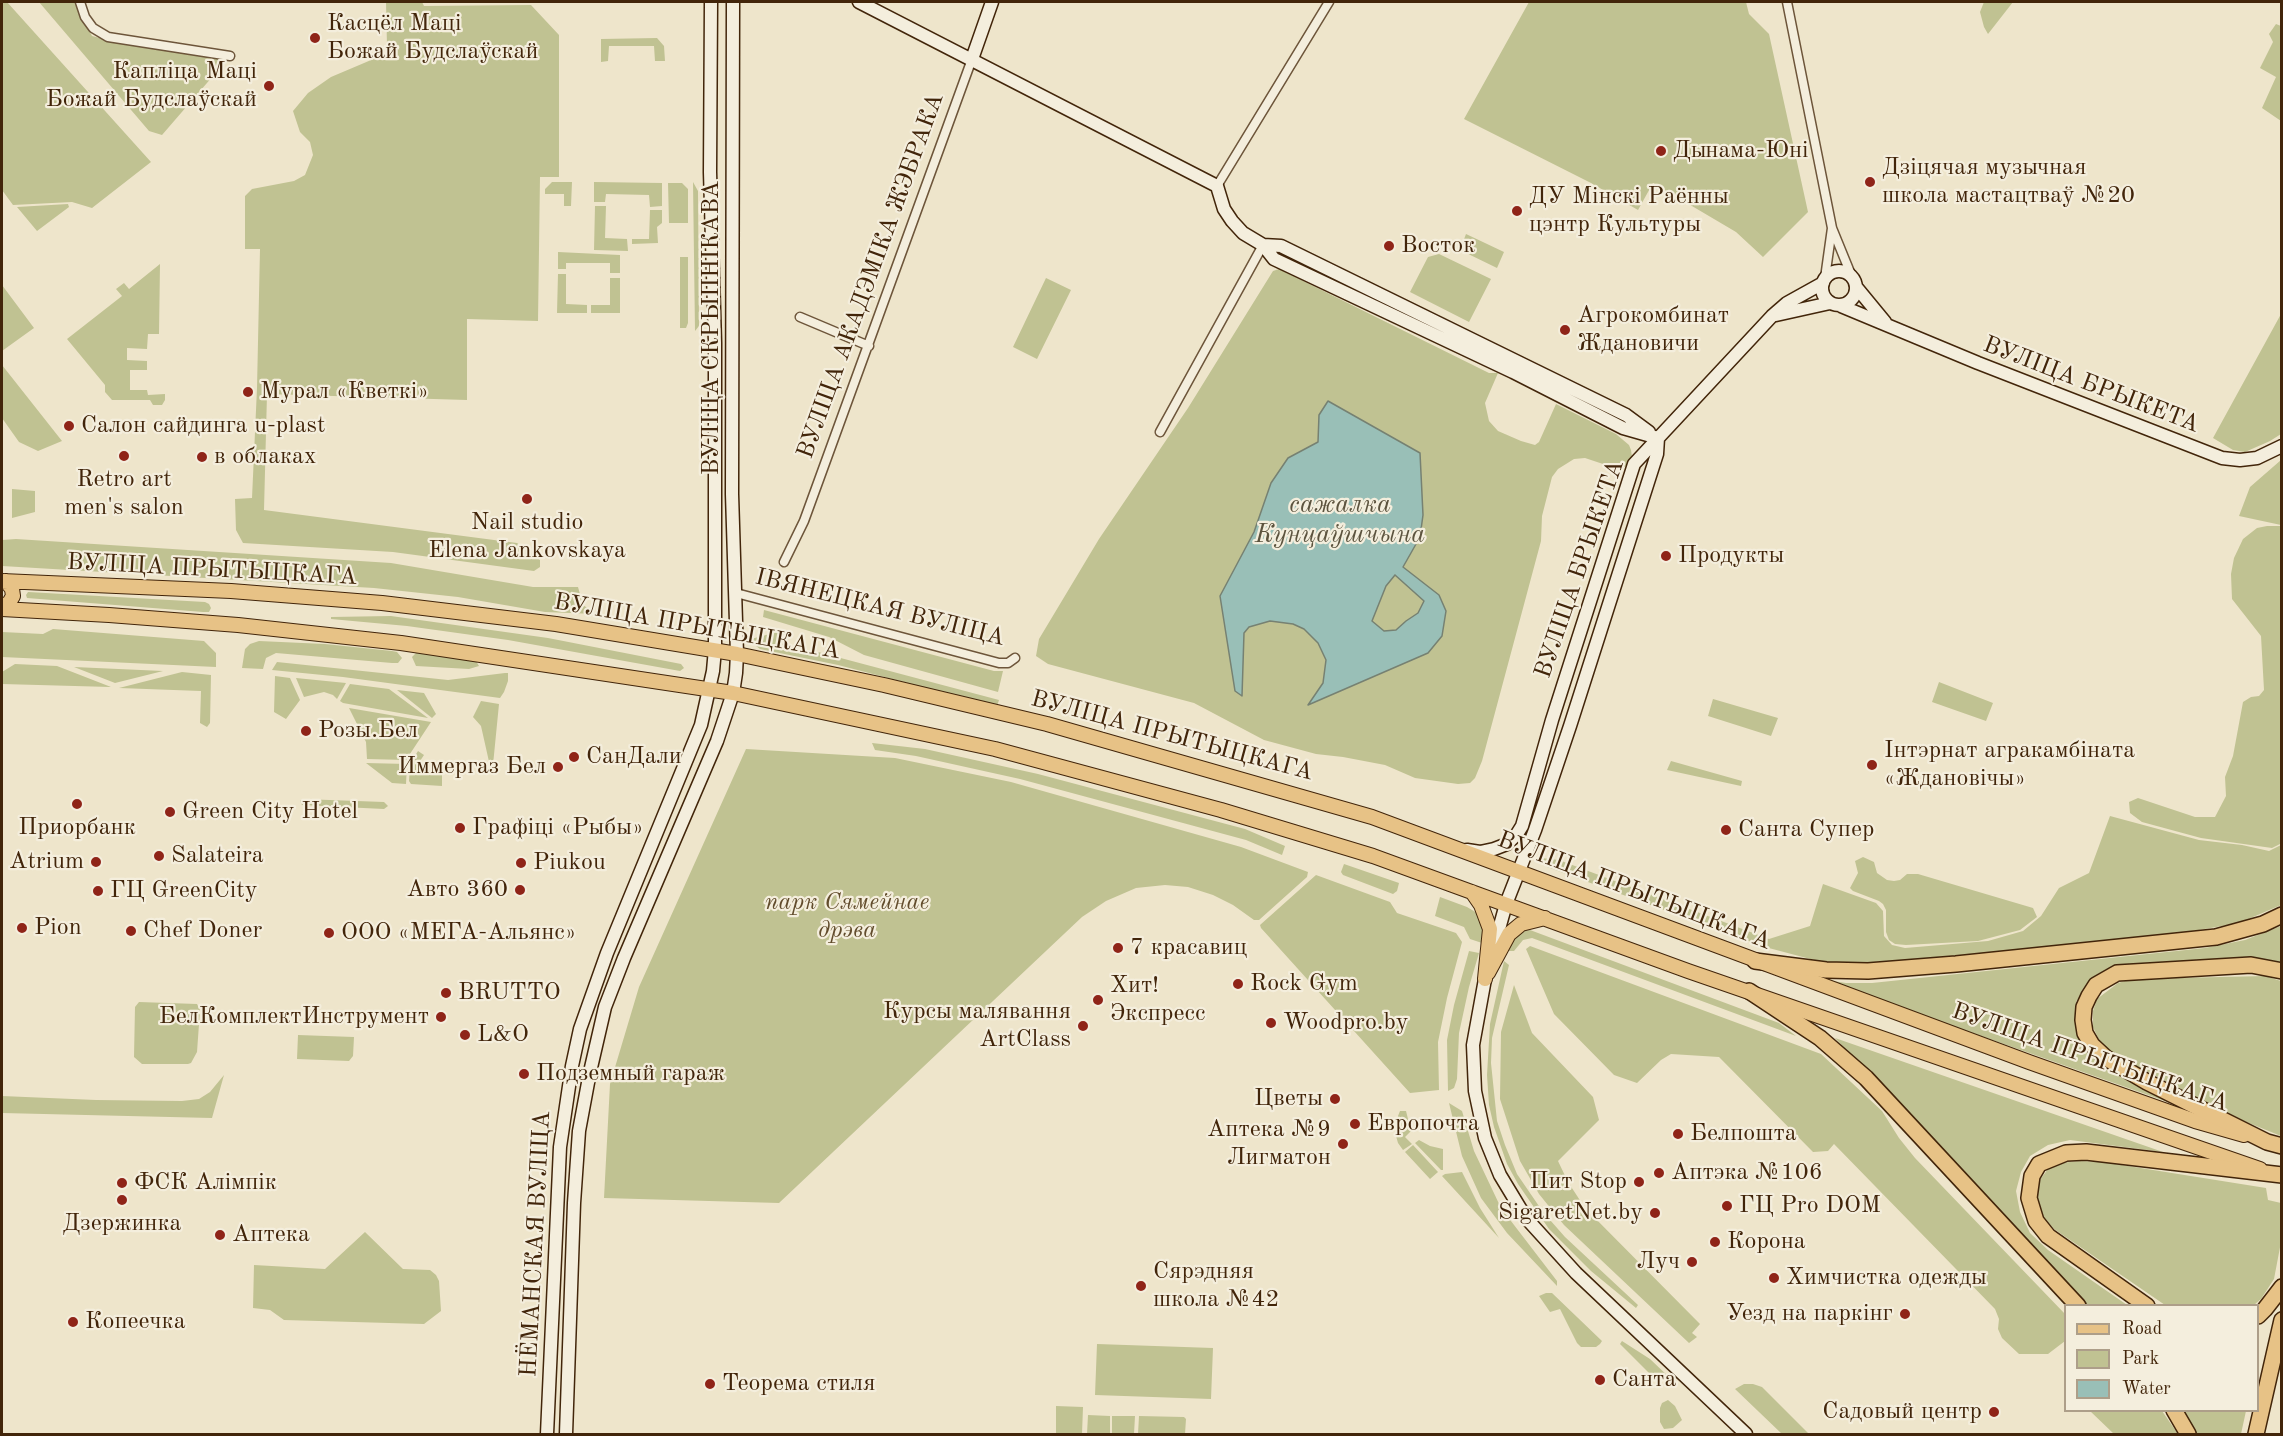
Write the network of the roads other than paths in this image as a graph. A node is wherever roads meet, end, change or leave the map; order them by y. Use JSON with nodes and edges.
{"nodes":[{"id":1,"x":80,"y":2,"type":"edge"},
{"id":2,"x":711,"y":2,"type":"edge"},
{"id":3,"x":734,"y":2,"type":"edge"},
{"id":4,"x":859,"y":2,"type":"edge"},
{"id":5,"x":992,"y":2,"type":"edge"},
{"id":6,"x":1329,"y":2,"type":"edge"},
{"id":7,"x":1787,"y":2,"type":"edge"},
{"id":8,"x":230,"y":56,"type":"dead end"},
{"id":9,"x":972,"y":59,"type":"junction"},
{"id":10,"x":1217,"y":186,"type":"junction"},
{"id":11,"x":1832,"y":228,"type":"junction"},
{"id":12,"x":1263,"y":245,"type":"junction"},
{"id":13,"x":1824,"y":281,"type":"junction"},
{"id":14,"x":1854,"y":282,"type":"junction"},
{"id":15,"x":1835,"y":304,"type":"junction"},
{"id":16,"x":1772,"y":316,"type":"junction"},
{"id":17,"x":800,"y":317,"type":"dead end"},
{"id":18,"x":1888,"y":326,"type":"junction"},
{"id":19,"x":869,"y":346,"type":"junction"},
{"id":20,"x":1161,"y":432,"type":"dead end"},
{"id":21,"x":1658,"y":438,"type":"junction"},
{"id":22,"x":2282,"y":446,"type":"edge"},
{"id":23,"x":784,"y":562,"type":"dead end"},
{"id":24,"x":1602,"y":563,"type":"junction"},
{"id":25,"x":1620,"y":569,"type":"junction"},
{"id":26,"x":4,"y":581,"type":"edge"},
{"id":27,"x":736,"y":593,"type":"junction"},
{"id":28,"x":2,"y":608,"type":"edge"},
{"id":29,"x":715,"y":649,"type":"junction"},
{"id":30,"x":737,"y":654,"type":"junction"},
{"id":31,"x":1015,"y":658,"type":"dead end"},
{"id":32,"x":710,"y":690,"type":"junction"},
{"id":33,"x":733,"y":693,"type":"junction"},
{"id":34,"x":1552,"y":720,"type":"junction"},
{"id":35,"x":1570,"y":726,"type":"junction"},
{"id":36,"x":1462,"y":850,"type":"junction"},
{"id":37,"x":1519,"y":873,"type":"junction"},
{"id":38,"x":1472,"y":892,"type":"junction"},
{"id":39,"x":1506,"y":904,"type":"junction"},
{"id":40,"x":2282,"y":915,"type":"edge"},
{"id":41,"x":1545,"y":918,"type":"junction"},
{"id":42,"x":1755,"y":961,"type":"junction"},
{"id":43,"x":2282,"y":971,"type":"edge"},
{"id":44,"x":1485,"y":979,"type":"junction"},
{"id":45,"x":1749,"y":991,"type":"junction"},
{"id":46,"x":2276,"y":1144,"type":"edge"},
{"id":47,"x":2275,"y":1174,"type":"edge"},
{"id":48,"x":2282,"y":1287,"type":"edge"},
{"id":49,"x":2077,"y":1304,"type":"edge"},
{"id":50,"x":2146,"y":1304,"type":"edge"},
{"id":51,"x":2259,"y":1315,"type":"edge"},
{"id":52,"x":2282,"y":1320,"type":"edge"},
{"id":53,"x":2175,"y":1412,"type":"edge"},
{"id":54,"x":547,"y":1434,"type":"edge"},
{"id":55,"x":566,"y":1434,"type":"edge"},
{"id":56,"x":1746,"y":1434,"type":"edge"},
{"id":57,"x":2188,"y":1434,"type":"edge"},
{"id":58,"x":2256,"y":1434,"type":"edge"}],
"edges":[{"from":1,"to":8,"type":"street"},
{"from":2,"to":29,"type":"main road","name":"ВУЛІЦА СКРЫПНІКАВА"},
{"from":3,"to":27,"type":"main road","name":"ВУЛІЦА СКРЫПНІКАВА"},
{"from":4,"to":9,"type":"main road"},
{"from":5,"to":9,"type":"main road","name":"ВУЛІЦА АКАДЭМІКА ЖЭБРАКА"},
{"from":6,"to":10,"type":"street"},
{"from":7,"to":11,"type":"street","name":"ВУЛІЦА БРЫКЕТА"},
{"from":9,"to":10,"type":"main road"},
{"from":9,"to":19,"type":"street","name":"ВУЛІЦА АКАДЭМІКА ЖЭБРАКА"},
{"from":10,"to":12,"type":"main road"},
{"from":11,"to":13,"type":"street","name":"ВУЛІЦА БРЫКЕТА"},
{"from":11,"to":14,"type":"street","name":"ВУЛІЦА БРЫКЕТА"},
{"from":12,"to":20,"type":"street"},
{"from":12,"to":21,"type":"main road"},
{"from":13,"to":14,"type":"main road"},
{"from":13,"to":15,"type":"main road"},
{"from":13,"to":16,"type":"main road","name":"ВУЛІЦА БРЫКЕТА"},
{"from":14,"to":15,"type":"main road"},
{"from":14,"to":18,"type":"main road","name":"ВУЛІЦА БРЫКЕТА"},
{"from":15,"to":16,"type":"main road"},
{"from":15,"to":18,"type":"main road","name":"ВУЛІЦА БРЫКЕТА"},
{"from":16,"to":21,"type":"main road","name":"ВУЛІЦА БРЫКЕТА"},
{"from":17,"to":19,"type":"street"},
{"from":18,"to":22,"type":"main road","name":"ВУЛІЦА БРЫКЕТА"},
{"from":19,"to":23,"type":"street","name":"ВУЛІЦА АКАДЭМІКА ЖЭБРАКА"},
{"from":21,"to":24,"type":"main road","name":"ВУЛІЦА БРЫКЕТА"},
{"from":21,"to":25,"type":"main road","name":"ВУЛІЦА БРЫКЕТА"},
{"from":24,"to":25,"type":"main road"},
{"from":24,"to":34,"type":"main road","name":"ВУЛІЦА БРЫКЕТА"},
{"from":25,"to":35,"type":"main road","name":"ВУЛІЦА БРЫКЕТА"},
{"from":26,"to":28,"type":"main road"},
{"from":26,"to":29,"type":"main road","name":"ВУЛІЦА ПРЫТЫЦКАГА"},
{"from":27,"to":30,"type":"main road","name":"ВУЛІЦА СКРЫПНІКАВА"},
{"from":27,"to":31,"type":"street","name":"ІВЯНЕЦКАЯ ВУЛІЦА"},
{"from":28,"to":32,"type":"main road","name":"ВУЛІЦА ПРЫТЫЦКАГА"},
{"from":29,"to":30,"type":"main road","name":"ВУЛІЦА ПРЫТЫЦКАГА"},
{"from":29,"to":32,"type":"main road","name":"НЁМАНСКАЯ ВУЛІЦА"},
{"from":30,"to":33,"type":"main road","name":"НЁМАНСКАЯ ВУЛІЦА"},
{"from":30,"to":36,"type":"main road","name":"ВУЛІЦА ПРЫТЫЦКАГА"},
{"from":32,"to":33,"type":"main road","name":"ВУЛІЦА ПРЫТЫЦКАГА"},
{"from":32,"to":54,"type":"main road","name":"НЁМАНСКАЯ ВУЛІЦА"},
{"from":33,"to":38,"type":"main road","name":"ВУЛІЦА ПРЫТЫЦКАГА"},
{"from":33,"to":55,"type":"main road","name":"НЁМАНСКАЯ ВУЛІЦА"},
{"from":34,"to":35,"type":"main road"},
{"from":34,"to":36,"type":"main road","name":"ВУЛІЦА БРЫКЕТА"},
{"from":35,"to":37,"type":"main road","name":"ВУЛІЦА БРЫКЕТА"},
{"from":36,"to":37,"type":"main road","name":"ВУЛІЦА ПРЫТЫЦКАГА"},
{"from":37,"to":39,"type":"main road","name":"ВУЛІЦА БРЫКЕТА"},
{"from":37,"to":42,"type":"main road","name":"ВУЛІЦА ПРЫТЫЦКАГА"},
{"from":38,"to":39,"type":"main road","name":"ВУЛІЦА ПРЫТЫЦКАГА"},
{"from":38,"to":44,"type":"main road"},
{"from":39,"to":41,"type":"main road","name":"ВУЛІЦА ПРЫТЫЦКАГА"},
{"from":39,"to":44,"type":"main road","name":"ВУЛІЦА БРЫКЕТА"},
{"from":40,"to":42,"type":"highway"},
{"from":41,"to":44,"type":"main road"},
{"from":41,"to":45,"type":"main road","name":"ВУЛІЦА ПРЫТЫЦКАГА"},
{"from":42,"to":46,"type":"main road","name":"ВУЛІЦА ПРЫТЫЦКАГА"},
{"from":43,"to":46,"type":"highway"},
{"from":44,"to":56,"type":"main road","name":"ВУЛІЦА БРЫКЕТА"},
{"from":45,"to":47,"type":"main road","name":"ВУЛІЦА ПРЫТЫЦКАГА"},
{"from":45,"to":49,"type":"highway"},
{"from":47,"to":50,"type":"highway"},
{"from":48,"to":51,"type":"highway"},
{"from":52,"to":58,"type":"highway"},
{"from":53,"to":57,"type":"highway"}]}
